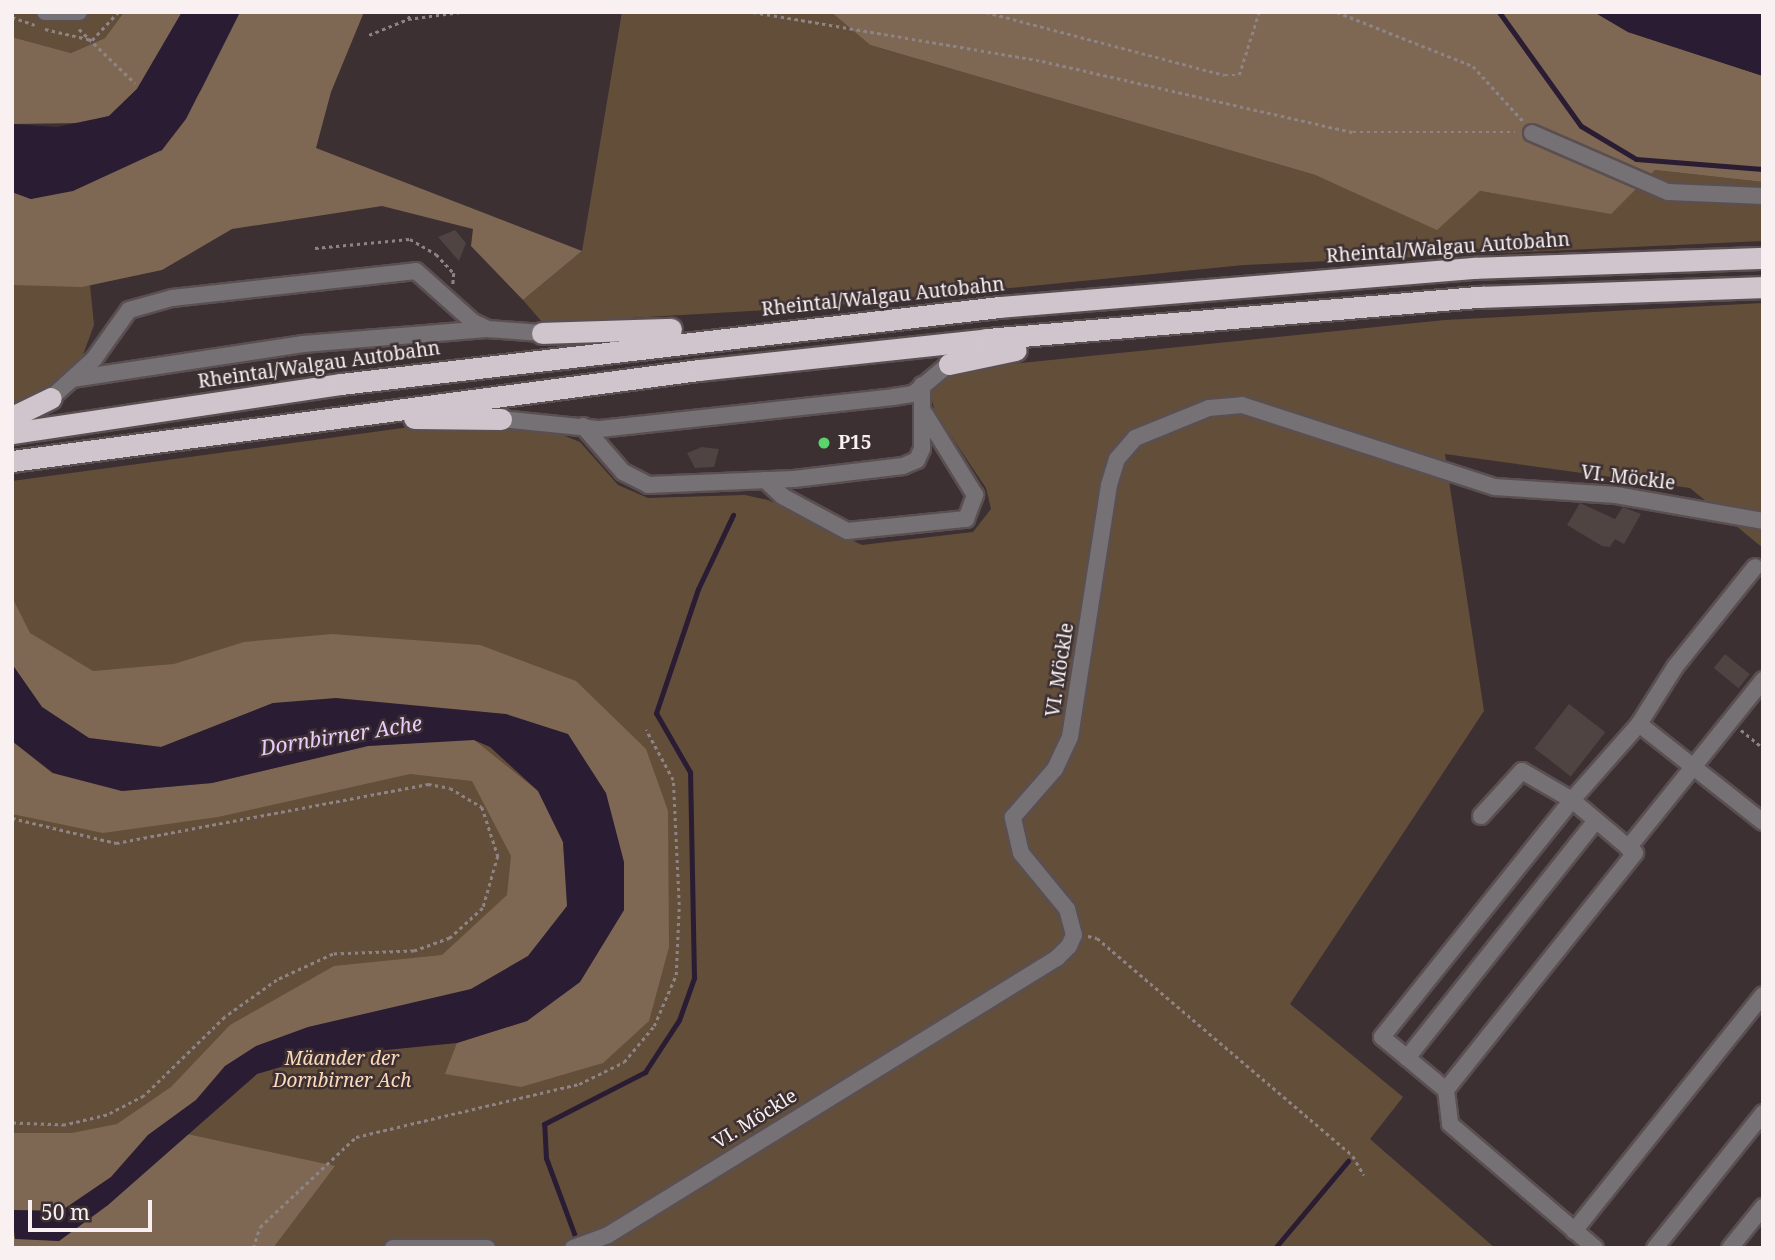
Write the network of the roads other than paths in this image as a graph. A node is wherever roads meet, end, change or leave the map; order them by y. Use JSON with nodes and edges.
{"nodes":[{"id":1,"x":45,"y":12,"type":"edge"},
{"id":2,"x":71,"y":14,"type":"edge"},
{"id":3,"x":1532,"y":133,"type":"road end"},
{"id":4,"x":1763,"y":196,"type":"edge"},
{"id":5,"x":1763,"y":258,"type":"edge"},
{"id":6,"x":1763,"y":287,"type":"edge"},
{"id":7,"x":488,"y":329,"type":"junction"},
{"id":8,"x":1067,"y":331,"type":"junction"},
{"id":9,"x":542,"y":333,"type":"joint"},
{"id":10,"x":716,"y":337,"type":"junction"},
{"id":11,"x":949,"y":364,"type":"joint"},
{"id":12,"x":72,"y":379,"type":"junction"},
{"id":13,"x":922,"y":385,"type":"junction"},
{"id":14,"x":51,"y":398,"type":"joint"},
{"id":15,"x":925,"y":414,"type":"junction"},
{"id":16,"x":345,"y":416,"type":"junction"},
{"id":17,"x":12,"y":417,"type":"edge"},
{"id":18,"x":501,"y":419,"type":"joint"},
{"id":19,"x":583,"y":426,"type":"junction"},
{"id":20,"x":12,"y":433,"type":"edge"},
{"id":21,"x":12,"y":461,"type":"edge"},
{"id":22,"x":765,"y":480,"type":"junction"},
{"id":23,"x":1763,"y":521,"type":"edge"},
{"id":24,"x":1755,"y":567,"type":"dead end"},
{"id":25,"x":1763,"y":680,"type":"edge"},
{"id":26,"x":1639,"y":724,"type":"junction"},
{"id":27,"x":1694,"y":767,"type":"junction"},
{"id":28,"x":1572,"y":800,"type":"junction"},
{"id":29,"x":1481,"y":816,"type":"dead end"},
{"id":30,"x":1763,"y":822,"type":"edge"},
{"id":31,"x":1594,"y":823,"type":"junction"},
{"id":32,"x":1629,"y":848,"type":"junction"},
{"id":33,"x":1763,"y":995,"type":"edge"},
{"id":34,"x":1407,"y":1058,"type":"junction"},
{"id":35,"x":1446,"y":1090,"type":"junction"},
{"id":36,"x":1763,"y":1113,"type":"edge"},
{"id":37,"x":1763,"y":1207,"type":"edge"},
{"id":38,"x":1574,"y":1231,"type":"junction"},
{"id":39,"x":1664,"y":1244,"type":"edge"},
{"id":40,"x":393,"y":1248,"type":"edge"},
{"id":41,"x":487,"y":1248,"type":"edge"},
{"id":42,"x":573,"y":1248,"type":"edge"},
{"id":43,"x":1595,"y":1248,"type":"edge"},
{"id":44,"x":1730,"y":1248,"type":"edge"}],
"edges":[{"from":1,"to":2,"type":"street"},
{"from":3,"to":4,"type":"street"},
{"from":5,"to":10,"type":"highway","name":"Rheintal/Walgau Autobahn"},
{"from":6,"to":8,"type":"highway"},
{"from":7,"to":9,"type":"street"},
{"from":7,"to":12,"type":"street"},
{"from":7,"to":12,"type":"street"},
{"from":8,"to":11,"type":"highway"},
{"from":8,"to":16,"type":"highway"},
{"from":9,"to":10,"type":"highway"},
{"from":10,"to":20,"type":"highway","name":"Rheintal/Walgau Autobahn"},
{"from":11,"to":13,"type":"street"},
{"from":12,"to":14,"type":"street"},
{"from":13,"to":15,"type":"street"},
{"from":13,"to":19,"type":"street"},
{"from":14,"to":17,"type":"highway"},
{"from":15,"to":22,"type":"street"},
{"from":15,"to":22,"type":"street"},
{"from":16,"to":18,"type":"highway"},
{"from":16,"to":21,"type":"highway"},
{"from":18,"to":19,"type":"street"},
{"from":19,"to":22,"type":"street"},
{"from":23,"to":42,"type":"street","name":"VI. Möckle"},
{"from":24,"to":26,"type":"street"},
{"from":25,"to":27,"type":"street"},
{"from":26,"to":27,"type":"street"},
{"from":26,"to":28,"type":"street"},
{"from":27,"to":30,"type":"street"},
{"from":27,"to":32,"type":"street"},
{"from":28,"to":29,"type":"street"},
{"from":28,"to":31,"type":"street"},
{"from":28,"to":34,"type":"street"},
{"from":31,"to":32,"type":"street"},
{"from":31,"to":34,"type":"street"},
{"from":32,"to":35,"type":"street"},
{"from":33,"to":38,"type":"street"},
{"from":34,"to":35,"type":"street"},
{"from":35,"to":38,"type":"street"},
{"from":36,"to":39,"type":"street"},
{"from":37,"to":44,"type":"street"},
{"from":38,"to":43,"type":"street"},
{"from":40,"to":41,"type":"street"}]}
